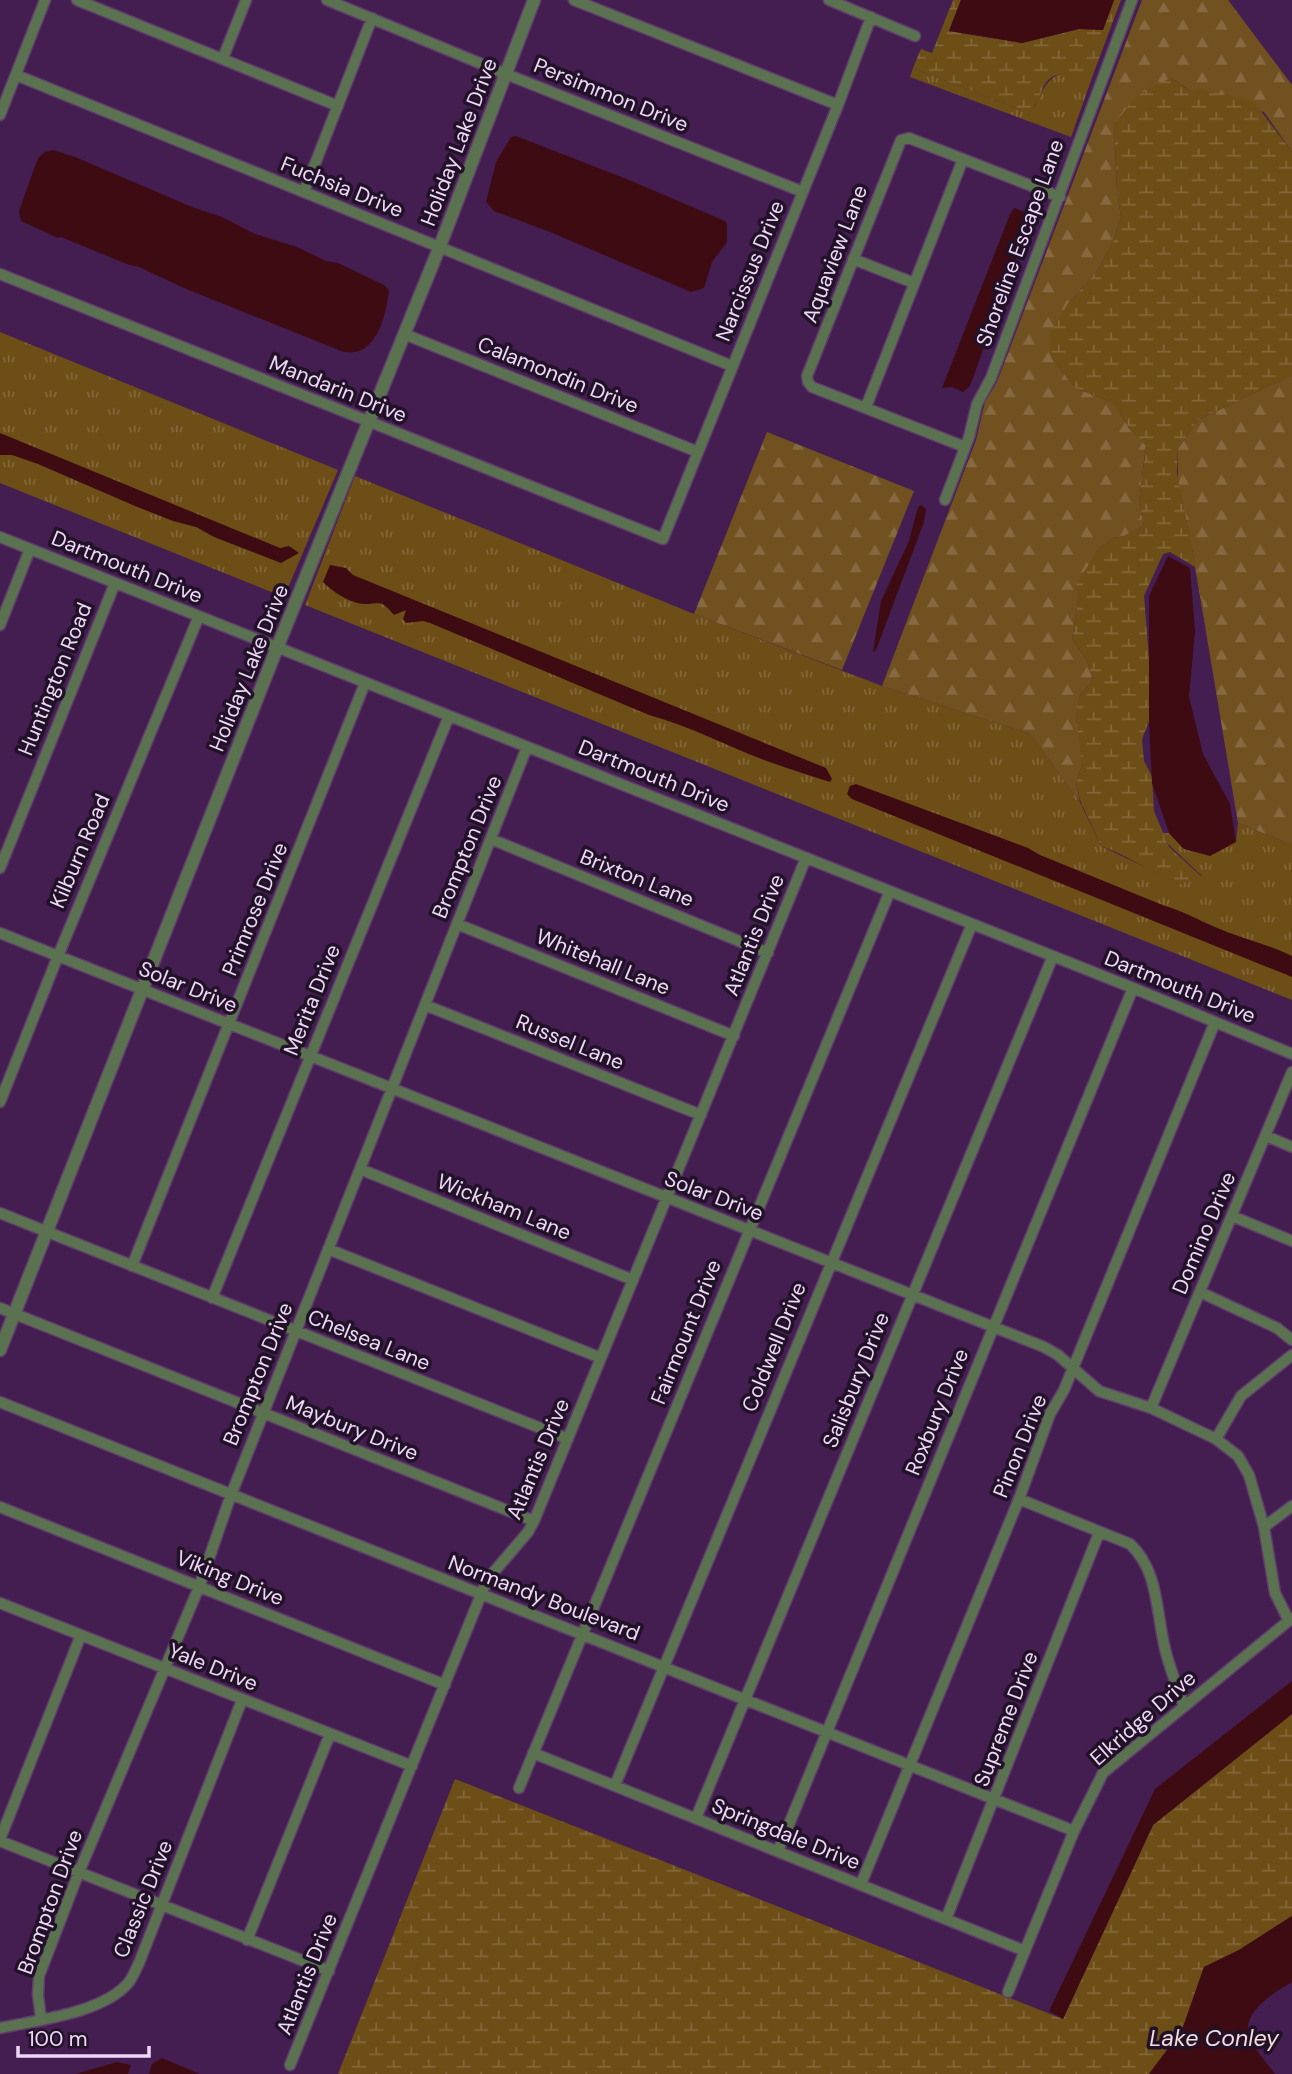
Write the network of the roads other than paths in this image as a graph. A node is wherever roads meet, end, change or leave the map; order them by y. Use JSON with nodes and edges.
{"nodes":[{"id":1,"x":45,"y":0,"type":"edge"},
{"id":2,"x":77,"y":0,"type":"edge"},
{"id":3,"x":246,"y":0,"type":"edge"},
{"id":4,"x":327,"y":0,"type":"edge"},
{"id":5,"x":534,"y":0,"type":"edge"},
{"id":6,"x":574,"y":0,"type":"edge"},
{"id":7,"x":829,"y":0,"type":"edge"},
{"id":8,"x":1132,"y":0,"type":"edge"},
{"id":9,"x":871,"y":17,"type":"junction"},
{"id":10,"x":372,"y":18,"type":"junction"},
{"id":11,"x":915,"y":36,"type":"dead end"},
{"id":12,"x":223,"y":58,"type":"junction"},
{"id":13,"x":506,"y":74,"type":"junction"},
{"id":14,"x":16,"y":75,"type":"junction"},
{"id":15,"x":838,"y":105,"type":"junction"},
{"id":16,"x":338,"y":106,"type":"junction"},
{"id":17,"x":0,"y":116,"type":"edge"},
{"id":18,"x":963,"y":159,"type":"junction"},
{"id":19,"x":304,"y":192,"type":"junction"},
{"id":20,"x":803,"y":192,"type":"junction"},
{"id":21,"x":1060,"y":197,"type":"junction"},
{"id":22,"x":440,"y":246,"type":"junction"},
{"id":23,"x":853,"y":259,"type":"junction"},
{"id":24,"x":0,"y":274,"type":"edge"},
{"id":25,"x":914,"y":283,"type":"junction"},
{"id":26,"x":404,"y":334,"type":"junction"},
{"id":27,"x":732,"y":366,"type":"junction"},
{"id":28,"x":866,"y":407,"type":"junction"},
{"id":29,"x":368,"y":422,"type":"junction"},
{"id":30,"x":965,"y":447,"type":"junction"},
{"id":31,"x":698,"y":452,"type":"junction"},
{"id":32,"x":945,"y":500,"type":"dead end"},
{"id":33,"x":0,"y":537,"type":"edge"},
{"id":34,"x":663,"y":539,"type":"joint"},
{"id":35,"x":30,"y":549,"type":"junction"},
{"id":36,"x":115,"y":583,"type":"junction"},
{"id":37,"x":199,"y":616,"type":"junction"},
{"id":38,"x":0,"y":625,"type":"edge"},
{"id":39,"x":277,"y":648,"type":"junction"},
{"id":40,"x":365,"y":682,"type":"junction"},
{"id":41,"x":449,"y":716,"type":"junction"},
{"id":42,"x":527,"y":747,"type":"junction"},
{"id":43,"x":491,"y":839,"type":"junction"},
{"id":44,"x":806,"y":858,"type":"junction"},
{"id":45,"x":0,"y":868,"type":"edge"},
{"id":46,"x":890,"y":891,"type":"junction"},
{"id":47,"x":457,"y":924,"type":"junction"},
{"id":48,"x":972,"y":924,"type":"junction"},
{"id":49,"x":0,"y":933,"type":"edge"},
{"id":50,"x":768,"y":953,"type":"junction"},
{"id":51,"x":58,"y":956,"type":"junction"},
{"id":52,"x":1053,"y":956,"type":"junction"},
{"id":53,"x":1133,"y":988,"type":"junction"},
{"id":54,"x":143,"y":989,"type":"junction"},
{"id":55,"x":425,"y":1004,"type":"junction"},
{"id":56,"x":1215,"y":1022,"type":"junction"},
{"id":57,"x":230,"y":1025,"type":"junction"},
{"id":58,"x":734,"y":1036,"type":"junction"},
{"id":59,"x":1292,"y":1054,"type":"edge"},
{"id":60,"x":310,"y":1057,"type":"junction"},
{"id":61,"x":1292,"y":1072,"type":"edge"},
{"id":62,"x":391,"y":1089,"type":"junction"},
{"id":63,"x":0,"y":1102,"type":"edge"},
{"id":64,"x":701,"y":1115,"type":"junction"},
{"id":65,"x":1266,"y":1136,"type":"junction"},
{"id":66,"x":1292,"y":1147,"type":"edge"},
{"id":67,"x":360,"y":1169,"type":"junction"},
{"id":68,"x":667,"y":1199,"type":"junction"},
{"id":69,"x":0,"y":1213,"type":"edge"},
{"id":70,"x":1232,"y":1216,"type":"junction"},
{"id":71,"x":749,"y":1230,"type":"junction"},
{"id":72,"x":47,"y":1232,"type":"junction"},
{"id":73,"x":1292,"y":1241,"type":"edge"},
{"id":74,"x":328,"y":1249,"type":"junction"},
{"id":75,"x":830,"y":1262,"type":"junction"},
{"id":76,"x":132,"y":1266,"type":"junction"},
{"id":77,"x":633,"y":1280,"type":"junction"},
{"id":78,"x":1200,"y":1293,"type":"junction"},
{"id":79,"x":912,"y":1294,"type":"junction"},
{"id":80,"x":212,"y":1298,"type":"junction"},
{"id":81,"x":0,"y":1308,"type":"edge"},
{"id":82,"x":15,"y":1314,"type":"junction"},
{"id":83,"x":993,"y":1326,"type":"junction"},
{"id":84,"x":296,"y":1331,"type":"junction"},
{"id":85,"x":1292,"y":1340,"type":"edge"},
{"id":86,"x":0,"y":1350,"type":"edge"},
{"id":87,"x":1292,"y":1355,"type":"edge"},
{"id":88,"x":601,"y":1358,"type":"junction"},
{"id":89,"x":1072,"y":1368,"type":"junction"},
{"id":90,"x":0,"y":1402,"type":"edge"},
{"id":91,"x":1151,"y":1408,"type":"junction"},
{"id":92,"x":263,"y":1413,"type":"junction"},
{"id":93,"x":568,"y":1439,"type":"junction"},
{"id":94,"x":1216,"y":1439,"type":"junction"},
{"id":95,"x":231,"y":1494,"type":"junction"},
{"id":96,"x":1019,"y":1499,"type":"junction"},
{"id":97,"x":1292,"y":1506,"type":"edge"},
{"id":98,"x":0,"y":1507,"type":"edge"},
{"id":99,"x":534,"y":1521,"type":"junction"},
{"id":100,"x":1264,"y":1527,"type":"junction"},
{"id":101,"x":1100,"y":1533,"type":"junction"},
{"id":102,"x":199,"y":1587,"type":"junction"},
{"id":103,"x":482,"y":1596,"type":"junction"},
{"id":104,"x":0,"y":1602,"type":"edge"},
{"id":105,"x":1290,"y":1620,"type":"edge"},
{"id":106,"x":583,"y":1634,"type":"junction"},
{"id":107,"x":81,"y":1635,"type":"junction"},
{"id":108,"x":663,"y":1665,"type":"junction"},
{"id":109,"x":165,"y":1669,"type":"junction"},
{"id":110,"x":445,"y":1685,"type":"junction"},
{"id":111,"x":746,"y":1698,"type":"junction"},
{"id":112,"x":242,"y":1700,"type":"junction"},
{"id":113,"x":1184,"y":1706,"type":"junction"},
{"id":114,"x":827,"y":1731,"type":"junction"},
{"id":115,"x":330,"y":1734,"type":"junction"},
{"id":116,"x":533,"y":1753,"type":"junction"},
{"id":117,"x":910,"y":1765,"type":"junction"},
{"id":118,"x":412,"y":1766,"type":"junction"},
{"id":119,"x":615,"y":1786,"type":"junction"},
{"id":120,"x":519,"y":1788,"type":"dead end"},
{"id":121,"x":996,"y":1800,"type":"junction"},
{"id":122,"x":696,"y":1818,"type":"junction"},
{"id":123,"x":1074,"y":1831,"type":"junction"},
{"id":124,"x":0,"y":1840,"type":"edge"},
{"id":125,"x":778,"y":1851,"type":"junction"},
{"id":126,"x":79,"y":1872,"type":"junction"},
{"id":127,"x":862,"y":1884,"type":"junction"},
{"id":128,"x":162,"y":1905,"type":"junction"},
{"id":129,"x":946,"y":1919,"type":"junction"},
{"id":130,"x":247,"y":1940,"type":"junction"},
{"id":131,"x":1025,"y":1951,"type":"junction"},
{"id":132,"x":329,"y":1970,"type":"junction"},
{"id":133,"x":1008,"y":1992,"type":"dead end"},
{"id":134,"x":41,"y":2019,"type":"junction"},
{"id":135,"x":0,"y":2028,"type":"edge"},
{"id":136,"x":290,"y":2065,"type":"dead end"}],
"edges":[{"from":1,"to":14,"type":"street"},
{"from":2,"to":12,"type":"street"},
{"from":3,"to":12,"type":"street"},
{"from":4,"to":10,"type":"street","name":"Persimmon Drive"},
{"from":5,"to":13,"type":"street","name":"Holiday Lake Drive"},
{"from":6,"to":15,"type":"street"},
{"from":7,"to":9,"type":"street"},
{"from":8,"to":21,"type":"street","name":"Shoreline Escape Lane"},
{"from":9,"to":11,"type":"street"},
{"from":9,"to":15,"type":"street","name":"Narcissus Drive"},
{"from":10,"to":13,"type":"street","name":"Persimmon Drive"},
{"from":10,"to":16,"type":"street"},
{"from":12,"to":16,"type":"street"},
{"from":13,"to":20,"type":"street","name":"Persimmon Drive"},
{"from":13,"to":22,"type":"street","name":"Holiday Lake Drive"},
{"from":14,"to":17,"type":"street"},
{"from":14,"to":19,"type":"street","name":"Fuchsia Drive"},
{"from":15,"to":20,"type":"street","name":"Narcissus Drive"},
{"from":16,"to":19,"type":"street"},
{"from":18,"to":21,"type":"street","name":"Aquaview Lane"},
{"from":18,"to":23,"type":"street","name":"Aquaview Lane"},
{"from":18,"to":25,"type":"street"},
{"from":19,"to":22,"type":"street","name":"Fuchsia Drive"},
{"from":20,"to":27,"type":"street","name":"Narcissus Drive"},
{"from":21,"to":30,"type":"street","name":"Shoreline Escape Lane"},
{"from":22,"to":26,"type":"street","name":"Holiday Lake Drive"},
{"from":22,"to":27,"type":"street","name":"Fuchsia Drive"},
{"from":23,"to":25,"type":"street"},
{"from":23,"to":28,"type":"street","name":"Aquaview Lane"},
{"from":24,"to":29,"type":"street","name":"Mandarin Drive"},
{"from":25,"to":28,"type":"street"},
{"from":26,"to":29,"type":"street","name":"Holiday Lake Drive"},
{"from":26,"to":31,"type":"street","name":"Calamondin Drive"},
{"from":27,"to":31,"type":"street","name":"Narcissus Drive"},
{"from":28,"to":30,"type":"street","name":"Aquaview Lane"},
{"from":29,"to":34,"type":"street","name":"Mandarin Drive"},
{"from":29,"to":39,"type":"street","name":"Holiday Lake Drive"},
{"from":30,"to":32,"type":"street","name":"Shoreline Escape Lane"},
{"from":31,"to":34,"type":"street","name":"Narcissus Drive"},
{"from":33,"to":35,"type":"street","name":"Dartmouth Drive"},
{"from":35,"to":36,"type":"street","name":"Dartmouth Drive"},
{"from":35,"to":38,"type":"street"},
{"from":36,"to":37,"type":"street","name":"Dartmouth Drive"},
{"from":36,"to":45,"type":"street","name":"Huntington Road"},
{"from":37,"to":39,"type":"street","name":"Dartmouth Drive"},
{"from":37,"to":51,"type":"street","name":"Kilburn Road"},
{"from":39,"to":40,"type":"street","name":"Dartmouth Drive"},
{"from":39,"to":54,"type":"street","name":"Holiday Lake Drive"},
{"from":40,"to":41,"type":"street","name":"Dartmouth Drive"},
{"from":40,"to":57,"type":"street","name":"Primrose Drive"},
{"from":41,"to":42,"type":"street","name":"Dartmouth Drive"},
{"from":41,"to":60,"type":"street","name":"Merita Drive"},
{"from":42,"to":43,"type":"street","name":"Brompton Drive"},
{"from":42,"to":44,"type":"street","name":"Dartmouth Drive"},
{"from":43,"to":47,"type":"street","name":"Brompton Drive"},
{"from":43,"to":50,"type":"street","name":"Brixton Lane"},
{"from":44,"to":46,"type":"street","name":"Dartmouth Drive"},
{"from":44,"to":50,"type":"street","name":"Atlantis Drive"},
{"from":46,"to":48,"type":"street","name":"Dartmouth Drive"},
{"from":46,"to":71,"type":"street","name":"Fairmount Drive"},
{"from":47,"to":55,"type":"street","name":"Brompton Drive"},
{"from":47,"to":58,"type":"street","name":"Whitehall Lane"},
{"from":48,"to":52,"type":"street","name":"Dartmouth Drive"},
{"from":48,"to":75,"type":"street","name":"Coldwell Drive"},
{"from":49,"to":51,"type":"street","name":"Solar Drive"},
{"from":50,"to":58,"type":"street","name":"Atlantis Drive"},
{"from":51,"to":54,"type":"street","name":"Solar Drive"},
{"from":51,"to":63,"type":"street","name":"Kilburn Road"},
{"from":52,"to":53,"type":"street","name":"Dartmouth Drive"},
{"from":52,"to":79,"type":"street","name":"Salisbury Drive"},
{"from":53,"to":56,"type":"street","name":"Dartmouth Drive"},
{"from":53,"to":83,"type":"street","name":"Roxbury Drive"},
{"from":54,"to":57,"type":"street","name":"Solar Drive"},
{"from":54,"to":72,"type":"street","name":"Holiday Lake Drive"},
{"from":55,"to":62,"type":"street","name":"Brompton Drive"},
{"from":55,"to":64,"type":"street","name":"Russel Lane"},
{"from":56,"to":59,"type":"street","name":"Dartmouth Drive"},
{"from":56,"to":89,"type":"street","name":"Pinon Drive"},
{"from":57,"to":60,"type":"street","name":"Solar Drive"},
{"from":57,"to":76,"type":"street","name":"Primrose Drive"},
{"from":58,"to":64,"type":"street","name":"Atlantis Drive"},
{"from":60,"to":62,"type":"street","name":"Solar Drive"},
{"from":60,"to":80,"type":"street","name":"Merita Drive"},
{"from":61,"to":65,"type":"street","name":"Domino Drive"},
{"from":62,"to":67,"type":"street","name":"Brompton Drive"},
{"from":62,"to":68,"type":"street","name":"Solar Drive"},
{"from":64,"to":68,"type":"street","name":"Atlantis Drive"},
{"from":65,"to":66,"type":"street"},
{"from":65,"to":70,"type":"street","name":"Domino Drive"},
{"from":67,"to":74,"type":"street","name":"Brompton Drive"},
{"from":67,"to":77,"type":"street","name":"Wickham Lane"},
{"from":68,"to":71,"type":"street","name":"Solar Drive"},
{"from":68,"to":77,"type":"street","name":"Atlantis Drive"},
{"from":69,"to":72,"type":"street","name":"Chelsea Lane"},
{"from":70,"to":73,"type":"street"},
{"from":70,"to":78,"type":"street","name":"Domino Drive"},
{"from":71,"to":75,"type":"street","name":"Solar Drive"},
{"from":71,"to":106,"type":"street","name":"Fairmount Drive"},
{"from":72,"to":76,"type":"street","name":"Chelsea Lane"},
{"from":72,"to":82,"type":"street","name":"Holiday Lake Drive"},
{"from":74,"to":84,"type":"street","name":"Brompton Drive"},
{"from":74,"to":88,"type":"street"},
{"from":75,"to":79,"type":"street","name":"Solar Drive"},
{"from":75,"to":108,"type":"street","name":"Coldwell Drive"},
{"from":76,"to":80,"type":"street","name":"Chelsea Lane"},
{"from":77,"to":88,"type":"street","name":"Atlantis Drive"},
{"from":78,"to":85,"type":"street"},
{"from":78,"to":91,"type":"street","name":"Domino Drive"},
{"from":79,"to":83,"type":"street","name":"Solar Drive"},
{"from":79,"to":111,"type":"street","name":"Salisbury Drive"},
{"from":80,"to":84,"type":"street","name":"Chelsea Lane"},
{"from":81,"to":82,"type":"street","name":"Maybury Drive"},
{"from":82,"to":86,"type":"street","name":"Holiday Lake Drive"},
{"from":82,"to":92,"type":"street","name":"Maybury Drive"},
{"from":83,"to":89,"type":"street","name":"Solar Drive"},
{"from":83,"to":114,"type":"street","name":"Roxbury Drive"},
{"from":84,"to":92,"type":"street","name":"Brompton Drive"},
{"from":84,"to":93,"type":"street","name":"Chelsea Lane"},
{"from":87,"to":94,"type":"street"},
{"from":88,"to":93,"type":"street","name":"Atlantis Drive"},
{"from":89,"to":91,"type":"street","name":"Solar Drive"},
{"from":89,"to":96,"type":"street","name":"Pinon Drive"},
{"from":90,"to":95,"type":"street","name":"Normandy Boulevard"},
{"from":91,"to":94,"type":"street","name":"Solar Drive"},
{"from":92,"to":95,"type":"street","name":"Brompton Drive"},
{"from":92,"to":99,"type":"street","name":"Maybury Drive"},
{"from":93,"to":99,"type":"street","name":"Atlantis Drive"},
{"from":94,"to":100,"type":"street","name":"Solar Drive"},
{"from":95,"to":102,"type":"street","name":"Brompton Drive"},
{"from":95,"to":103,"type":"street","name":"Normandy Boulevard"},
{"from":96,"to":101,"type":"street"},
{"from":96,"to":117,"type":"street","name":"Pinon Drive"},
{"from":97,"to":100,"type":"street"},
{"from":98,"to":102,"type":"street","name":"Viking Drive"},
{"from":99,"to":103,"type":"street","name":"Atlantis Drive"},
{"from":100,"to":105,"type":"street","name":"Solar Drive"},
{"from":101,"to":113,"type":"street"},
{"from":101,"to":121,"type":"street","name":"Supreme Drive"},
{"from":102,"to":109,"type":"street","name":"Brompton Drive"},
{"from":102,"to":110,"type":"street","name":"Viking Drive"},
{"from":103,"to":106,"type":"street","name":"Normandy Boulevard"},
{"from":103,"to":110,"type":"street","name":"Atlantis Drive"},
{"from":104,"to":107,"type":"street","name":"Yale Drive"},
{"from":105,"to":113,"type":"street","name":"Elkridge Drive"},
{"from":106,"to":108,"type":"street","name":"Normandy Boulevard"},
{"from":106,"to":116,"type":"street","name":"Fairmount Drive"},
{"from":107,"to":109,"type":"street","name":"Yale Drive"},
{"from":107,"to":124,"type":"street"},
{"from":108,"to":111,"type":"street","name":"Normandy Boulevard"},
{"from":108,"to":119,"type":"street","name":"Coldwell Drive"},
{"from":109,"to":112,"type":"street","name":"Yale Drive"},
{"from":109,"to":126,"type":"street","name":"Brompton Drive"},
{"from":110,"to":118,"type":"street","name":"Atlantis Drive"},
{"from":111,"to":114,"type":"street","name":"Normandy Boulevard"},
{"from":111,"to":122,"type":"street","name":"Salisbury Drive"},
{"from":112,"to":115,"type":"street","name":"Yale Drive"},
{"from":112,"to":128,"type":"street","name":"Classic Drive"},
{"from":113,"to":123,"type":"street","name":"Elkridge Drive"},
{"from":114,"to":117,"type":"street","name":"Normandy Boulevard"},
{"from":114,"to":125,"type":"street","name":"Roxbury Drive"},
{"from":115,"to":118,"type":"street","name":"Yale Drive"},
{"from":115,"to":130,"type":"street"},
{"from":116,"to":119,"type":"street","name":"Springdale Drive"},
{"from":116,"to":120,"type":"street","name":"Fairmount Drive"},
{"from":117,"to":121,"type":"street","name":"Normandy Boulevard"},
{"from":117,"to":127,"type":"street","name":"Pinon Drive"},
{"from":118,"to":132,"type":"street","name":"Atlantis Drive"},
{"from":119,"to":122,"type":"street","name":"Springdale Drive"},
{"from":121,"to":123,"type":"street","name":"Normandy Boulevard"},
{"from":121,"to":129,"type":"street","name":"Supreme Drive"},
{"from":122,"to":125,"type":"street","name":"Springdale Drive"},
{"from":123,"to":131,"type":"street","name":"Elkridge Drive"},
{"from":124,"to":126,"type":"street"},
{"from":125,"to":127,"type":"street","name":"Springdale Drive"},
{"from":126,"to":128,"type":"street"},
{"from":126,"to":134,"type":"street","name":"Brompton Drive"},
{"from":127,"to":129,"type":"street","name":"Springdale Drive"},
{"from":128,"to":130,"type":"street"},
{"from":128,"to":134,"type":"street","name":"Classic Drive"},
{"from":129,"to":131,"type":"street","name":"Springdale Drive"},
{"from":130,"to":132,"type":"street"},
{"from":131,"to":133,"type":"street","name":"Elkridge Drive"},
{"from":132,"to":136,"type":"street","name":"Atlantis Drive"},
{"from":134,"to":135,"type":"street","name":"Classic Drive"}]}
